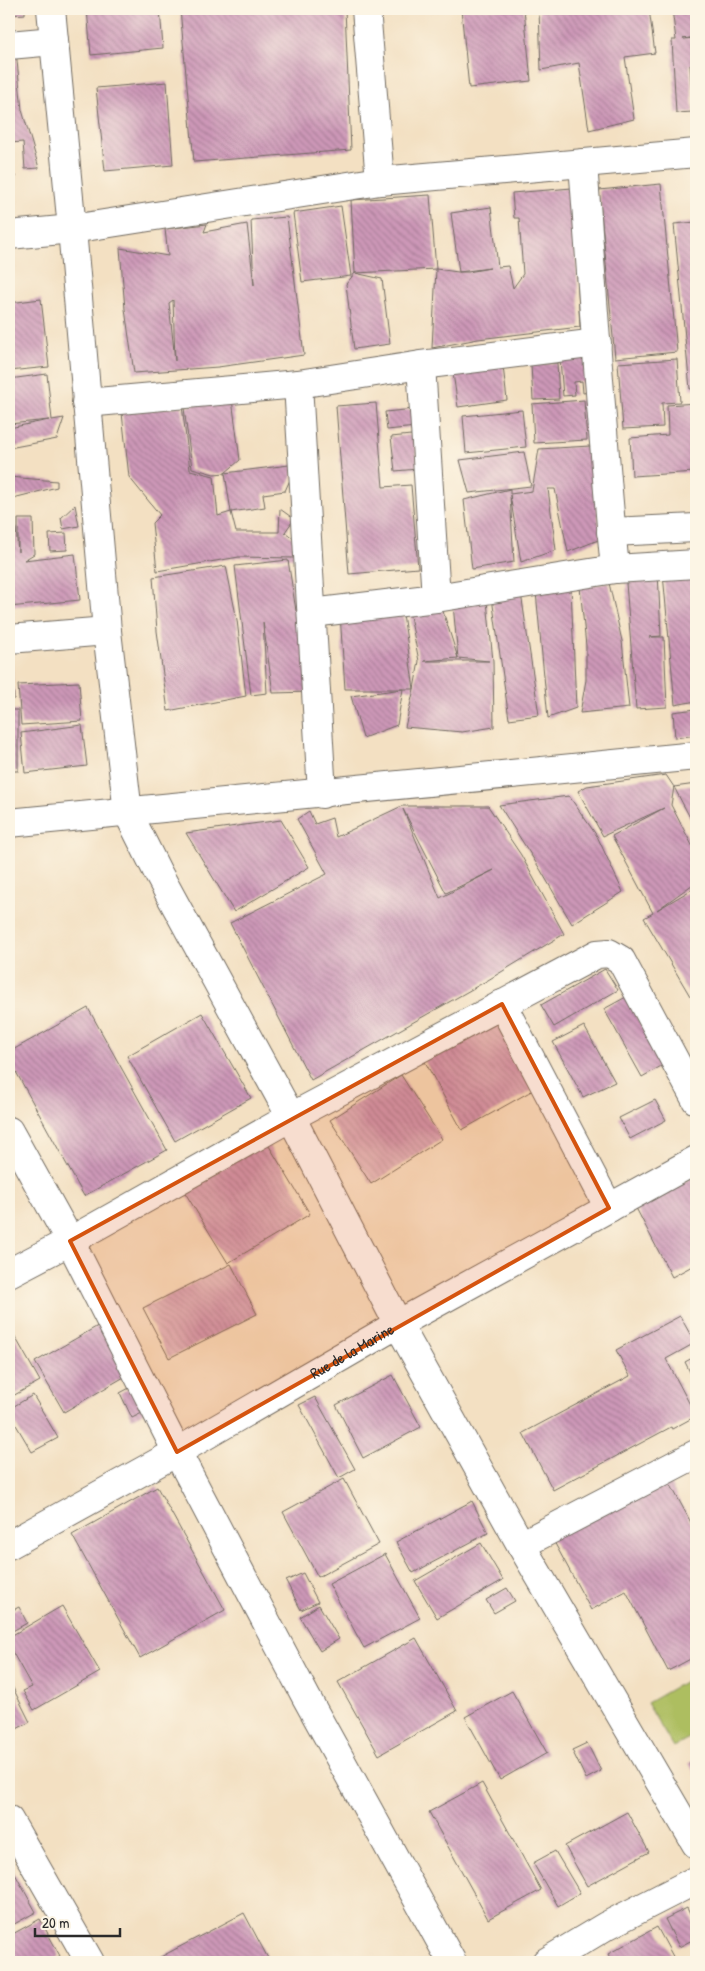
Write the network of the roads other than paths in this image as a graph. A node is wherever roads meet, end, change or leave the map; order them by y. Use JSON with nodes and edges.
{"nodes":[{"id":1,"x":51,"y":9,"type":"edge"},
{"id":2,"x":366,"y":9,"type":"edge"},
{"id":3,"x":54,"y":41,"type":"junction"},
{"id":4,"x":9,"y":45,"type":"edge"},
{"id":5,"x":696,"y":153,"type":"edge"},
{"id":6,"x":583,"y":162,"type":"junction"},
{"id":7,"x":380,"y":181,"type":"junction"},
{"id":8,"x":72,"y":229,"type":"junction"},
{"id":9,"x":9,"y":235,"type":"edge"},
{"id":10,"x":597,"y":343,"type":"junction"},
{"id":11,"x":421,"y":365,"type":"junction"},
{"id":12,"x":298,"y":384,"type":"junction"},
{"id":13,"x":86,"y":403,"type":"junction"},
{"id":14,"x":696,"y":528,"type":"edge"},
{"id":15,"x":611,"y":532,"type":"junction"},
{"id":16,"x":696,"y":564,"type":"edge"},
{"id":17,"x":615,"y":569,"type":"junction"},
{"id":18,"x":436,"y":598,"type":"junction"},
{"id":19,"x":312,"y":613,"type":"junction"},
{"id":20,"x":107,"y":630,"type":"junction"},
{"id":21,"x":9,"y":639,"type":"edge"},
{"id":22,"x":696,"y":756,"type":"edge"},
{"id":23,"x":322,"y":794,"type":"junction"},
{"id":24,"x":128,"y":813,"type":"junction"},
{"id":25,"x":9,"y":823,"type":"edge"},
{"id":26,"x":502,"y":1004,"type":"junction"},
{"id":27,"x":696,"y":1100,"type":"edge"},
{"id":28,"x":291,"y":1116,"type":"junction"},
{"id":29,"x":9,"y":1131,"type":"edge"},
{"id":30,"x":696,"y":1160,"type":"edge"},
{"id":31,"x":609,"y":1208,"type":"junction"},
{"id":32,"x":70,"y":1241,"type":"junction"},
{"id":33,"x":9,"y":1273,"type":"edge"},
{"id":34,"x":398,"y":1324,"type":"junction"},
{"id":35,"x":177,"y":1452,"type":"junction"},
{"id":36,"x":696,"y":1454,"type":"edge"},
{"id":37,"x":9,"y":1545,"type":"edge"},
{"id":38,"x":521,"y":1545,"type":"junction"},
{"id":39,"x":9,"y":1820,"type":"edge"},
{"id":40,"x":696,"y":1844,"type":"edge"},
{"id":41,"x":696,"y":1880,"type":"edge"},
{"id":42,"x":90,"y":1962,"type":"edge"},
{"id":43,"x":452,"y":1962,"type":"edge"},
{"id":44,"x":546,"y":1962,"type":"edge"}],
"edges":[{"from":1,"to":3,"type":"street"},
{"from":2,"to":7,"type":"street"},
{"from":3,"to":4,"type":"street"},
{"from":3,"to":8,"type":"street"},
{"from":5,"to":6,"type":"street"},
{"from":6,"to":7,"type":"street"},
{"from":6,"to":10,"type":"street"},
{"from":7,"to":8,"type":"street"},
{"from":8,"to":9,"type":"street"},
{"from":8,"to":13,"type":"street"},
{"from":10,"to":11,"type":"street"},
{"from":10,"to":15,"type":"street"},
{"from":11,"to":12,"type":"street"},
{"from":11,"to":18,"type":"street"},
{"from":12,"to":13,"type":"street"},
{"from":12,"to":19,"type":"street"},
{"from":13,"to":20,"type":"street"},
{"from":14,"to":15,"type":"street"},
{"from":15,"to":17,"type":"street"},
{"from":16,"to":17,"type":"street"},
{"from":17,"to":18,"type":"street"},
{"from":18,"to":19,"type":"street"},
{"from":19,"to":23,"type":"street"},
{"from":20,"to":21,"type":"street"},
{"from":20,"to":24,"type":"street"},
{"from":22,"to":23,"type":"street"},
{"from":23,"to":24,"type":"street"},
{"from":24,"to":25,"type":"street"},
{"from":24,"to":28,"type":"street"},
{"from":26,"to":27,"type":"street"},
{"from":26,"to":28,"type":"street"},
{"from":26,"to":31,"type":"street"},
{"from":28,"to":32,"type":"street"},
{"from":28,"to":34,"type":"street"},
{"from":29,"to":32,"type":"street"},
{"from":30,"to":31,"type":"street","name":"Rue de la Marine"},
{"from":31,"to":34,"type":"street","name":"Rue de la Marine"},
{"from":32,"to":33,"type":"street"},
{"from":32,"to":35,"type":"street"},
{"from":34,"to":35,"type":"street","name":"Rue de la Marine"},
{"from":34,"to":38,"type":"street"},
{"from":35,"to":37,"type":"street","name":"Rue de la Marine"},
{"from":35,"to":43,"type":"street"},
{"from":36,"to":38,"type":"street"},
{"from":38,"to":40,"type":"street"},
{"from":39,"to":42,"type":"street"},
{"from":41,"to":44,"type":"street"}]}
